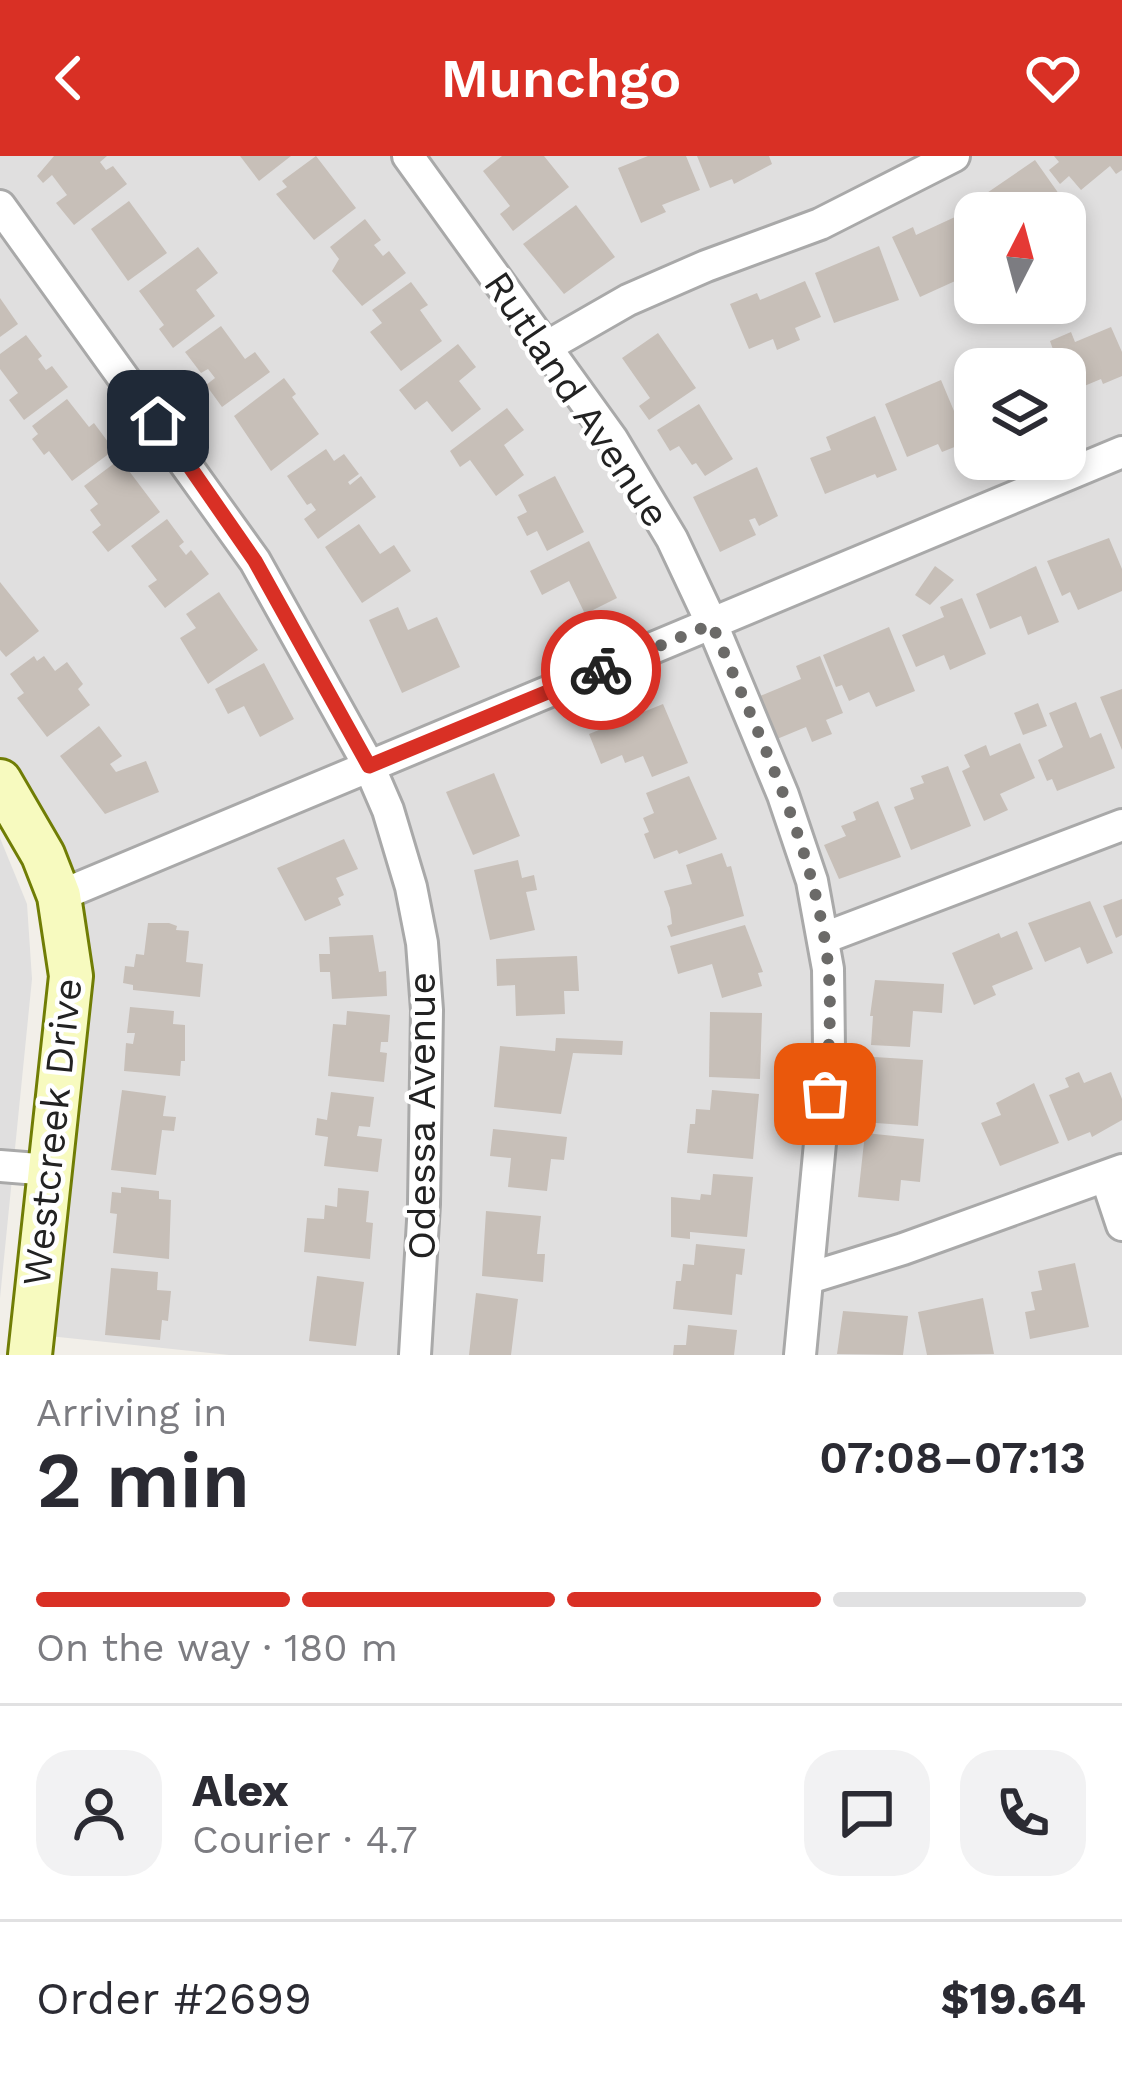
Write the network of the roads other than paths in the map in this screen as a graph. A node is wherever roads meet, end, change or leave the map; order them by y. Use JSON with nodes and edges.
{"nodes":[{"id":1,"x":408,"y":156,"type":"edge"},
{"id":2,"x":954,"y":156,"type":"edge"},
{"id":3,"x":0,"y":206,"type":"edge"},
{"id":4,"x":546,"y":347,"type":"junction"},
{"id":5,"x":1122,"y":452,"type":"edge"},
{"id":6,"x":712,"y":624,"type":"junction"},
{"id":7,"x":369,"y":766,"type":"junction"},
{"id":8,"x":0,"y":782,"type":"edge"},
{"id":9,"x":1122,"y":825,"type":"edge"},
{"id":10,"x":59,"y":896,"type":"junction"},
{"id":11,"x":824,"y":938,"type":"junction"},
{"id":12,"x":0,"y":1166,"type":"edge"},
{"id":13,"x":50,"y":1170,"type":"junction"},
{"id":14,"x":1114,"y":1173,"type":"edge"},
{"id":15,"x":1122,"y":1225,"type":"edge"},
{"id":16,"x":808,"y":1278,"type":"junction"},
{"id":17,"x":30,"y":1355,"type":"edge"},
{"id":18,"x":415,"y":1355,"type":"edge"},
{"id":19,"x":800,"y":1355,"type":"edge"}],
"edges":[{"from":1,"to":4,"type":"street","name":"Rutland Avenue"},
{"from":2,"to":4,"type":"street"},
{"from":3,"to":7,"type":"street","name":"Odessa Avenue"},
{"from":4,"to":6,"type":"street","name":"Rutland Avenue"},
{"from":5,"to":6,"type":"street"},
{"from":6,"to":7,"type":"street"},
{"from":6,"to":11,"type":"street","name":"Rutland Avenue"},
{"from":7,"to":10,"type":"street"},
{"from":7,"to":18,"type":"street","name":"Odessa Avenue"},
{"from":8,"to":10,"type":"street","name":"Westcreek Drive"},
{"from":9,"to":11,"type":"street"},
{"from":10,"to":13,"type":"street","name":"Westcreek Drive"},
{"from":11,"to":16,"type":"street","name":"Rutland Avenue"},
{"from":12,"to":13,"type":"street"},
{"from":13,"to":17,"type":"street","name":"Westcreek Drive"},
{"from":14,"to":15,"type":"street"},
{"from":14,"to":16,"type":"street"},
{"from":16,"to":19,"type":"street","name":"Rutland Avenue"}]}
